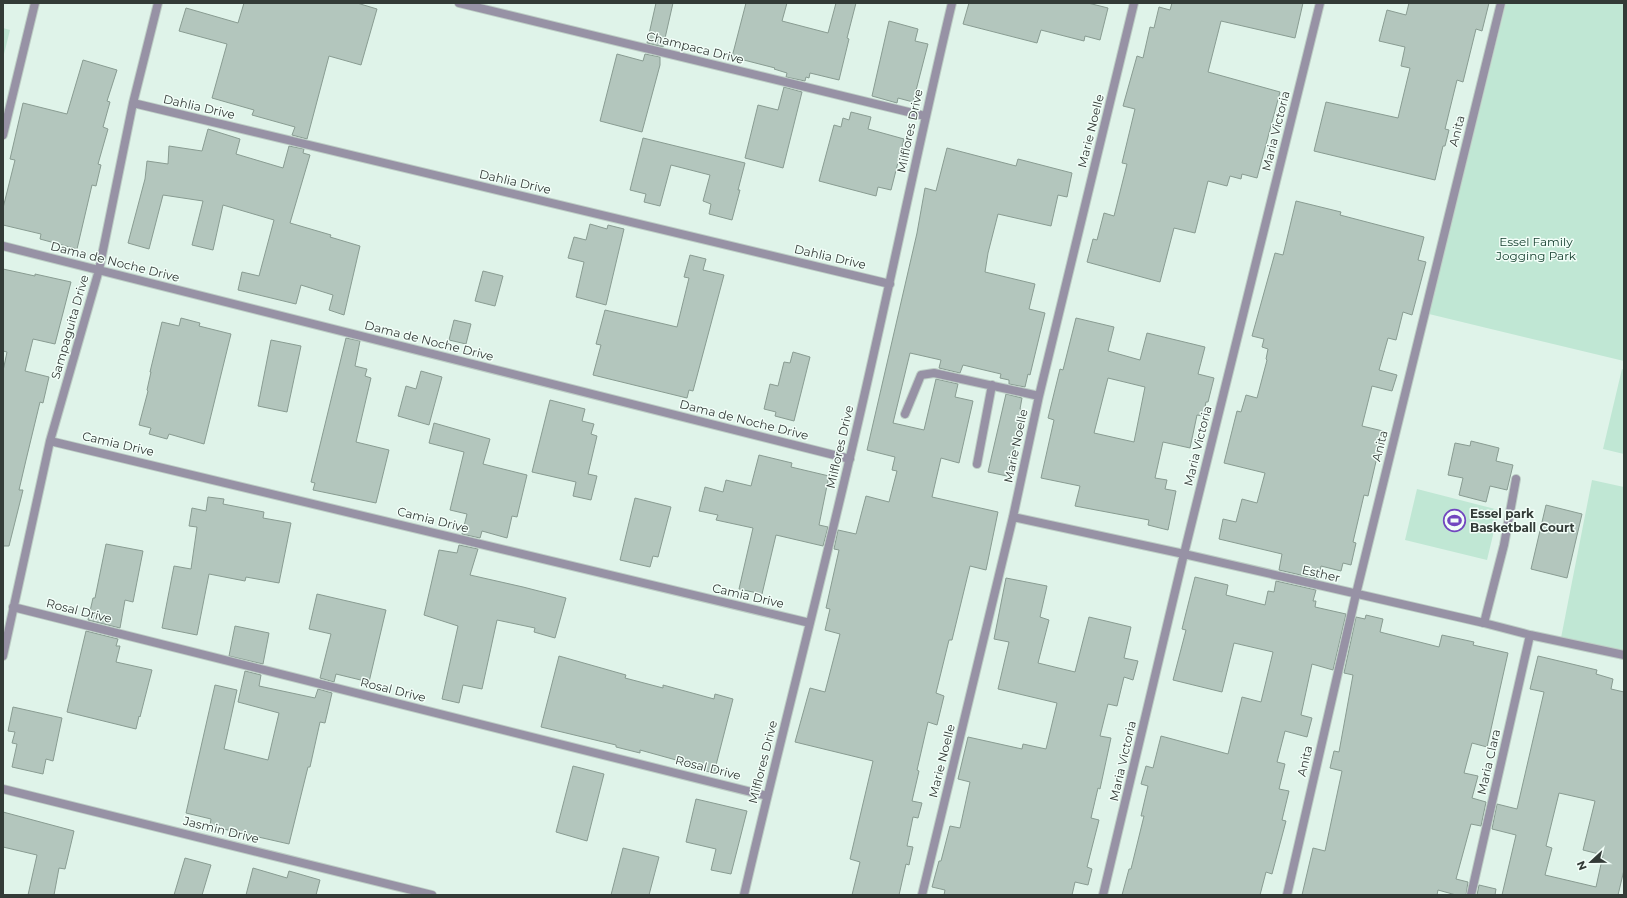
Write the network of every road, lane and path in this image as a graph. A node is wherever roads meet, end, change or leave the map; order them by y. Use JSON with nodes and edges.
{"nodes":[{"id":1,"x":35,"y":3,"type":"edge"},
{"id":2,"x":158,"y":3,"type":"edge"},
{"id":3,"x":458,"y":3,"type":"edge"},
{"id":4,"x":952,"y":3,"type":"edge"},
{"id":5,"x":1134,"y":3,"type":"edge"},
{"id":6,"x":1320,"y":3,"type":"edge"},
{"id":7,"x":1501,"y":3,"type":"edge"},
{"id":8,"x":133,"y":103,"type":"junction"},
{"id":9,"x":925,"y":116,"type":"junction"},
{"id":10,"x":3,"y":135,"type":"edge"},
{"id":11,"x":3,"y":246,"type":"edge"},
{"id":12,"x":99,"y":270,"type":"junction"},
{"id":13,"x":890,"y":284,"type":"junction"},
{"id":14,"x":992,"y":385,"type":"junction"},
{"id":15,"x":1039,"y":396,"type":"junction"},
{"id":16,"x":905,"y":414,"type":"dead end"},
{"id":17,"x":50,"y":441,"type":"junction"},
{"id":18,"x":850,"y":459,"type":"junction"},
{"id":19,"x":976,"y":464,"type":"dead end"},
{"id":20,"x":1516,"y":479,"type":"dead end"},
{"id":21,"x":1013,"y":517,"type":"junction"},
{"id":22,"x":1184,"y":554,"type":"junction"},
{"id":23,"x":1356,"y":594,"type":"junction"},
{"id":24,"x":13,"y":607,"type":"junction"},
{"id":25,"x":1484,"y":623,"type":"junction"},
{"id":26,"x":810,"y":624,"type":"junction"},
{"id":27,"x":1530,"y":634,"type":"junction"},
{"id":28,"x":1624,"y":655,"type":"edge"},
{"id":29,"x":3,"y":656,"type":"edge"},
{"id":30,"x":3,"y":788,"type":"edge"},
{"id":31,"x":767,"y":796,"type":"junction"},
{"id":32,"x":432,"y":895,"type":"edge"},
{"id":33,"x":744,"y":895,"type":"edge"},
{"id":34,"x":922,"y":895,"type":"edge"},
{"id":35,"x":1103,"y":895,"type":"edge"},
{"id":36,"x":1287,"y":895,"type":"edge"},
{"id":37,"x":1471,"y":895,"type":"edge"}],
"edges":[{"from":1,"to":10,"type":"street"},
{"from":2,"to":8,"type":"street","name":"Sampaguita Drive"},
{"from":3,"to":9,"type":"street","name":"Champaca Drive"},
{"from":4,"to":9,"type":"street","name":"Milflores Drive"},
{"from":5,"to":15,"type":"street","name":"Marie Noelle"},
{"from":6,"to":22,"type":"street","name":"Maria Victoria"},
{"from":7,"to":23,"type":"street","name":"Anita"},
{"from":8,"to":12,"type":"street","name":"Sampaguita Drive"},
{"from":8,"to":13,"type":"street","name":"Dahlia Drive"},
{"from":9,"to":13,"type":"street","name":"Milflores Drive"},
{"from":11,"to":12,"type":"street","name":"Dama de Noche Drive"},
{"from":12,"to":17,"type":"street","name":"Sampaguita Drive"},
{"from":12,"to":18,"type":"street","name":"Dama de Noche Drive"},
{"from":13,"to":18,"type":"street","name":"Milflores Drive"},
{"from":14,"to":15,"type":"street"},
{"from":14,"to":16,"type":"street"},
{"from":14,"to":19,"type":"street"},
{"from":15,"to":21,"type":"street","name":"Marie Noelle"},
{"from":17,"to":24,"type":"street","name":"Sampaguita Drive"},
{"from":17,"to":26,"type":"street","name":"Camia Drive"},
{"from":18,"to":26,"type":"street","name":"Milflores Drive"},
{"from":20,"to":25,"type":"street"},
{"from":21,"to":22,"type":"street","name":"Esther"},
{"from":21,"to":34,"type":"street","name":"Marie Noelle"},
{"from":22,"to":23,"type":"street","name":"Esther"},
{"from":22,"to":35,"type":"street","name":"Maria Victoria"},
{"from":23,"to":25,"type":"street","name":"Esther"},
{"from":23,"to":36,"type":"street","name":"Anita"},
{"from":24,"to":29,"type":"street","name":"Sampaguita Drive"},
{"from":24,"to":31,"type":"street","name":"Rosal Drive"},
{"from":25,"to":27,"type":"street","name":"Esther"},
{"from":26,"to":31,"type":"street","name":"Milflores Drive"},
{"from":27,"to":28,"type":"street","name":"Esther"},
{"from":27,"to":37,"type":"street","name":"Maria Clara"},
{"from":30,"to":32,"type":"street","name":"Jasmin Drive"},
{"from":31,"to":33,"type":"street","name":"Milflores Drive"}]}
